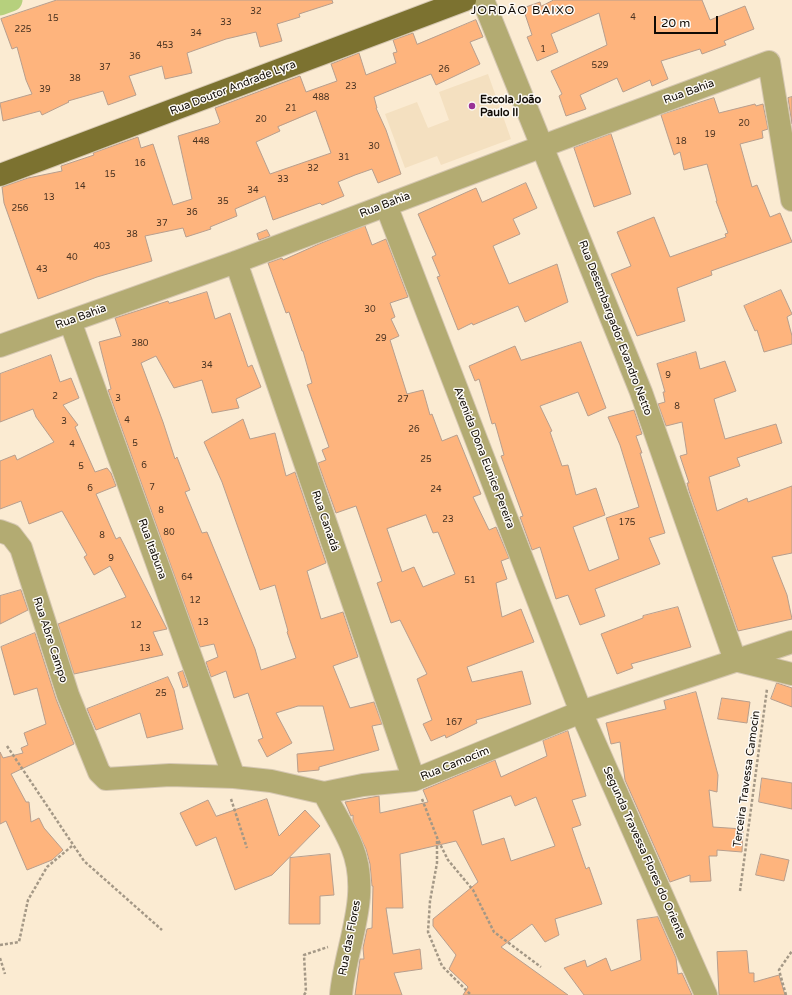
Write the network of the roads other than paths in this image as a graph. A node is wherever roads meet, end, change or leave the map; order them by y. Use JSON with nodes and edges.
{"nodes":[{"id":1,"x":465,"y":0,"type":"edge"},
{"id":2,"x":483,"y":0,"type":"edge"},
{"id":3,"x":543,"y":146,"type":"junction"},
{"id":4,"x":0,"y":175,"type":"edge"},
{"id":5,"x":792,"y":200,"type":"edge"},
{"id":6,"x":386,"y":205,"type":"junction"},
{"id":7,"x":236,"y":262,"type":"junction"},
{"id":8,"x":70,"y":321,"type":"junction"},
{"id":9,"x":0,"y":346,"type":"edge"},
{"id":10,"x":0,"y":531,"type":"edge"},
{"id":11,"x":792,"y":642,"type":"edge"},
{"id":12,"x":735,"y":660,"type":"junction"},
{"id":13,"x":792,"y":674,"type":"edge"},
{"id":14,"x":581,"y":712,"type":"junction"},
{"id":15,"x":94,"y":756,"type":"joint"},
{"id":16,"x":229,"y":777,"type":"junction"},
{"id":17,"x":414,"y":780,"type":"junction"},
{"id":18,"x":324,"y":793,"type":"junction"},
{"id":19,"x":341,"y":995,"type":"edge"},
{"id":20,"x":706,"y":995,"type":"edge"}],
"edges":[{"from":1,"to":4,"type":"main road","name":"Rua Doutor Andrade Lyra"},
{"from":2,"to":3,"type":"street","name":"Rua Desembargador Evandro Netto"},
{"from":3,"to":5,"type":"street","name":"Rua Bahia"},
{"from":3,"to":6,"type":"street","name":"Rua Bahia"},
{"from":3,"to":12,"type":"street","name":"Rua Desembargador Evandro Netto"},
{"from":6,"to":7,"type":"street","name":"Rua Bahia"},
{"from":6,"to":14,"type":"street","name":"Avenida Dona Eunice Pereira"},
{"from":7,"to":8,"type":"street","name":"Rua Bahia"},
{"from":7,"to":17,"type":"street","name":"Rua Canadá"},
{"from":8,"to":9,"type":"street","name":"Rua Bahia"},
{"from":8,"to":16,"type":"street","name":"Rua Itabuna"},
{"from":10,"to":15,"type":"street","name":"Rua Abre Campo"},
{"from":11,"to":12,"type":"street","name":"Rua Camocim"},
{"from":12,"to":13,"type":"street"},
{"from":12,"to":14,"type":"street","name":"Rua Camocim"},
{"from":14,"to":17,"type":"street","name":"Rua Camocim"},
{"from":14,"to":20,"type":"street","name":"Segunda Travessa Flores do Oriente"},
{"from":15,"to":16,"type":"street","name":"Rua Camocim"},
{"from":16,"to":18,"type":"street","name":"Rua Camocim"},
{"from":17,"to":18,"type":"street","name":"Rua Camocim"},
{"from":18,"to":19,"type":"street","name":"Rua das Flores"}]}
